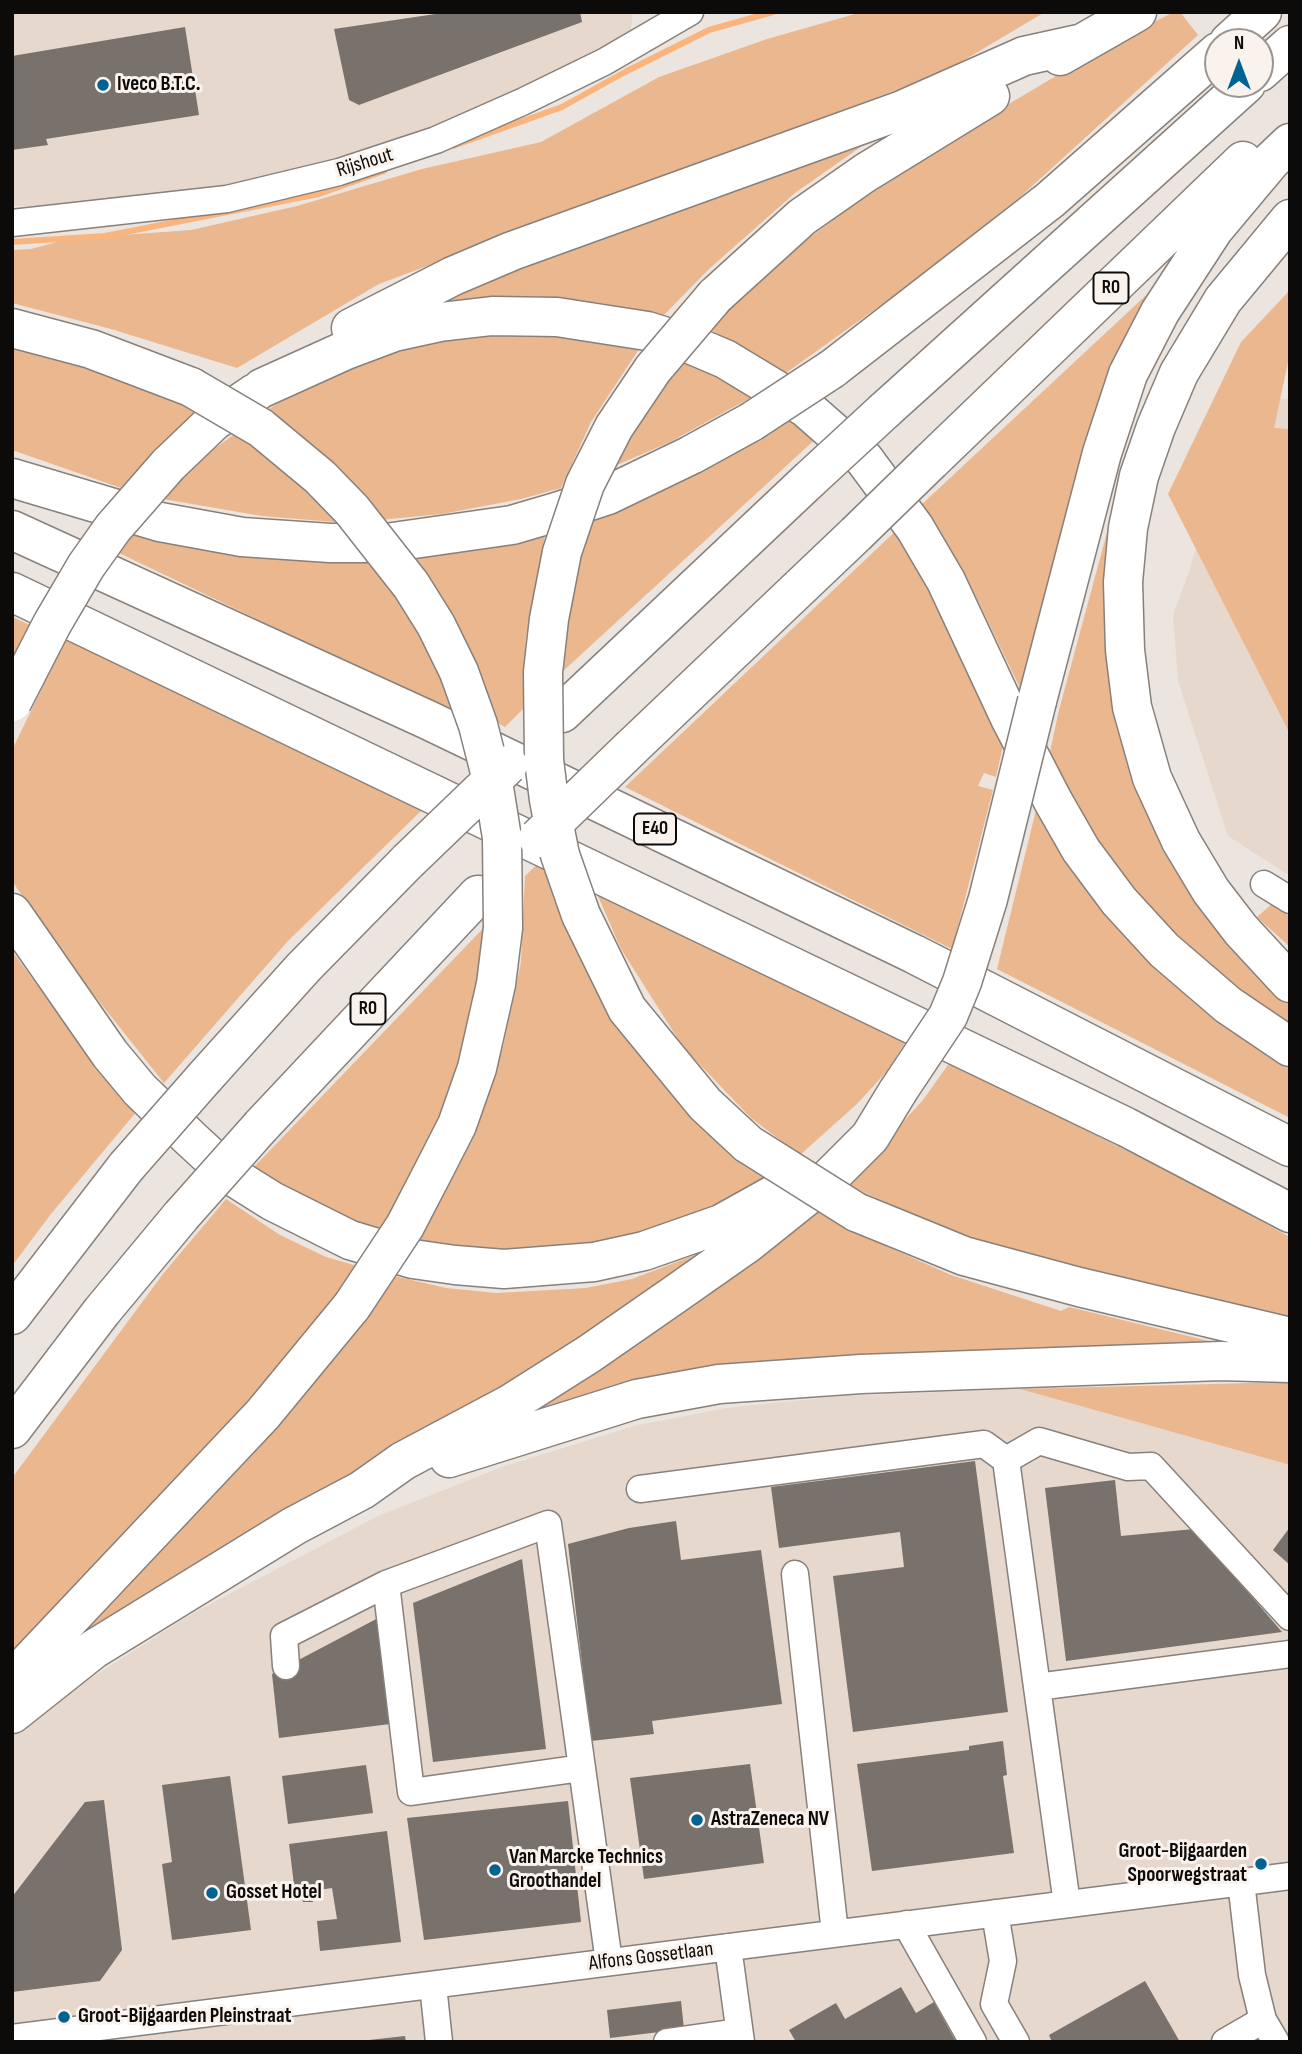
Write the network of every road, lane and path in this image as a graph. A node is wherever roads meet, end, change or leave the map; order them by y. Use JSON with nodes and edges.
{"nodes":[{"id":1,"x":1137,"y":12,"type":"edge"},
{"id":2,"x":1262,"y":12,"type":"edge"},
{"id":3,"x":671,"y":15,"type":"edge"},
{"id":4,"x":1244,"y":28,"type":"edge"},
{"id":5,"x":1083,"y":43,"type":"junction"},
{"id":6,"x":1290,"y":45,"type":"edge"},
{"id":7,"x":1274,"y":59,"type":"edge"},
{"id":8,"x":1204,"y":64,"type":"edge"},
{"id":9,"x":1230,"y":98,"type":"edge"},
{"id":10,"x":1290,"y":116,"type":"edge"},
{"id":11,"x":1290,"y":143,"type":"edge"},
{"id":12,"x":1290,"y":197,"type":"edge"},
{"id":13,"x":1290,"y":219,"type":"edge"},
{"id":14,"x":12,"y":223,"type":"edge"},
{"id":15,"x":12,"y":328,"type":"edge"},
{"id":16,"x":262,"y":388,"type":"junction"},
{"id":17,"x":1102,"y":453,"type":"junction"},
{"id":18,"x":12,"y":478,"type":"edge"},
{"id":19,"x":12,"y":530,"type":"edge"},
{"id":20,"x":12,"y":592,"type":"edge"},
{"id":21,"x":12,"y":702,"type":"edge"},
{"id":22,"x":1264,"y":884,"type":"dead end"},
{"id":23,"x":1290,"y":900,"type":"edge"},
{"id":24,"x":12,"y":913,"type":"edge"},
{"id":25,"x":1290,"y":983,"type":"edge"},
{"id":26,"x":1290,"y":1047,"type":"edge"},
{"id":27,"x":898,"y":1091,"type":"junction"},
{"id":28,"x":1290,"y":1147,"type":"edge"},
{"id":29,"x":1290,"y":1213,"type":"edge"},
{"id":30,"x":12,"y":1315,"type":"edge"},
{"id":31,"x":1290,"y":1337,"type":"edge"},
{"id":32,"x":1290,"y":1363,"type":"edge"},
{"id":33,"x":12,"y":1429,"type":"edge"},
{"id":34,"x":1006,"y":1460,"type":"junction"},
{"id":35,"x":640,"y":1489,"type":"dead end"},
{"id":36,"x":362,"y":1490,"type":"junction"},
{"id":37,"x":795,"y":1574,"type":"dead end"},
{"id":38,"x":386,"y":1584,"type":"junction"},
{"id":39,"x":1290,"y":1617,"type":"edge"},
{"id":40,"x":1290,"y":1654,"type":"edge"},
{"id":41,"x":286,"y":1666,"type":"dead end"},
{"id":42,"x":12,"y":1680,"type":"edge"},
{"id":43,"x":1037,"y":1687,"type":"junction"},
{"id":44,"x":12,"y":1714,"type":"edge"},
{"id":45,"x":582,"y":1768,"type":"junction"},
{"id":46,"x":1290,"y":1876,"type":"edge"},
{"id":47,"x":1241,"y":1882,"type":"junction"},
{"id":48,"x":1067,"y":1904,"type":"junction"},
{"id":49,"x":995,"y":1913,"type":"junction"},
{"id":50,"x":906,"y":1924,"type":"junction"},
{"id":51,"x":835,"y":1933,"type":"junction"},
{"id":52,"x":728,"y":1947,"type":"junction"},
{"id":53,"x":609,"y":1962,"type":"junction"},
{"id":54,"x":433,"y":1985,"type":"junction"},
{"id":55,"x":1270,"y":2031,"type":"edge"},
{"id":56,"x":740,"y":2037,"type":"edge"},
{"id":57,"x":12,"y":2038,"type":"edge"},
{"id":58,"x":439,"y":2042,"type":"edge"},
{"id":59,"x":667,"y":2042,"type":"edge"},
{"id":60,"x":973,"y":2042,"type":"edge"},
{"id":61,"x":1016,"y":2042,"type":"edge"},
{"id":62,"x":1225,"y":2042,"type":"edge"}],
"edges":[{"from":1,"to":5,"type":"highway"},
{"from":2,"to":4,"type":"highway"},
{"from":3,"to":14,"type":"street","name":"Rijshout"},
{"from":5,"to":16,"type":"highway"},
{"from":5,"to":31,"type":"highway","bridge":true},
{"from":6,"to":7,"type":"highway"},
{"from":8,"to":18,"type":"highway","bridge":true},
{"from":9,"to":30,"type":"highway","bridge":true},
{"from":10,"to":33,"type":"highway","number":"R0","bridge":true},
{"from":11,"to":17,"type":"highway"},
{"from":12,"to":17,"type":"highway"},
{"from":13,"to":25,"type":"highway"},
{"from":15,"to":42,"type":"highway","bridge":true},
{"from":16,"to":21,"type":"highway","bridge":true},
{"from":16,"to":26,"type":"highway"},
{"from":17,"to":27,"type":"highway","bridge":true},
{"from":19,"to":28,"type":"highway","number":"E40"},
{"from":20,"to":29,"type":"highway"},
{"from":22,"to":23,"type":"street"},
{"from":24,"to":27,"type":"highway"},
{"from":27,"to":36,"type":"highway"},
{"from":32,"to":36,"type":"highway"},
{"from":34,"to":35,"type":"street"},
{"from":34,"to":39,"type":"street"},
{"from":34,"to":43,"type":"street"},
{"from":36,"to":44,"type":"highway"},
{"from":37,"to":51,"type":"street"},
{"from":38,"to":41,"type":"street"},
{"from":38,"to":45,"type":"street"},
{"from":38,"to":45,"type":"street"},
{"from":40,"to":43,"type":"street"},
{"from":43,"to":48,"type":"street"},
{"from":45,"to":53,"type":"street"},
{"from":46,"to":47,"type":"street","name":"Alfons Gossetlaan"},
{"from":47,"to":48,"type":"street","name":"Alfons Gossetlaan"},
{"from":47,"to":55,"type":"street"},
{"from":48,"to":49,"type":"street","name":"Alfons Gossetlaan"},
{"from":49,"to":50,"type":"street","name":"Alfons Gossetlaan"},
{"from":49,"to":61,"type":"street"},
{"from":50,"to":51,"type":"street","name":"Alfons Gossetlaan"},
{"from":50,"to":60,"type":"street"},
{"from":51,"to":52,"type":"street","name":"Alfons Gossetlaan"},
{"from":52,"to":53,"type":"street","name":"Alfons Gossetlaan"},
{"from":52,"to":56,"type":"street"},
{"from":53,"to":54,"type":"street","name":"Alfons Gossetlaan"},
{"from":54,"to":57,"type":"street","name":"Alfons Gossetlaan"},
{"from":54,"to":58,"type":"street"},
{"from":55,"to":62,"type":"street"},
{"from":56,"to":59,"type":"street"}]}
